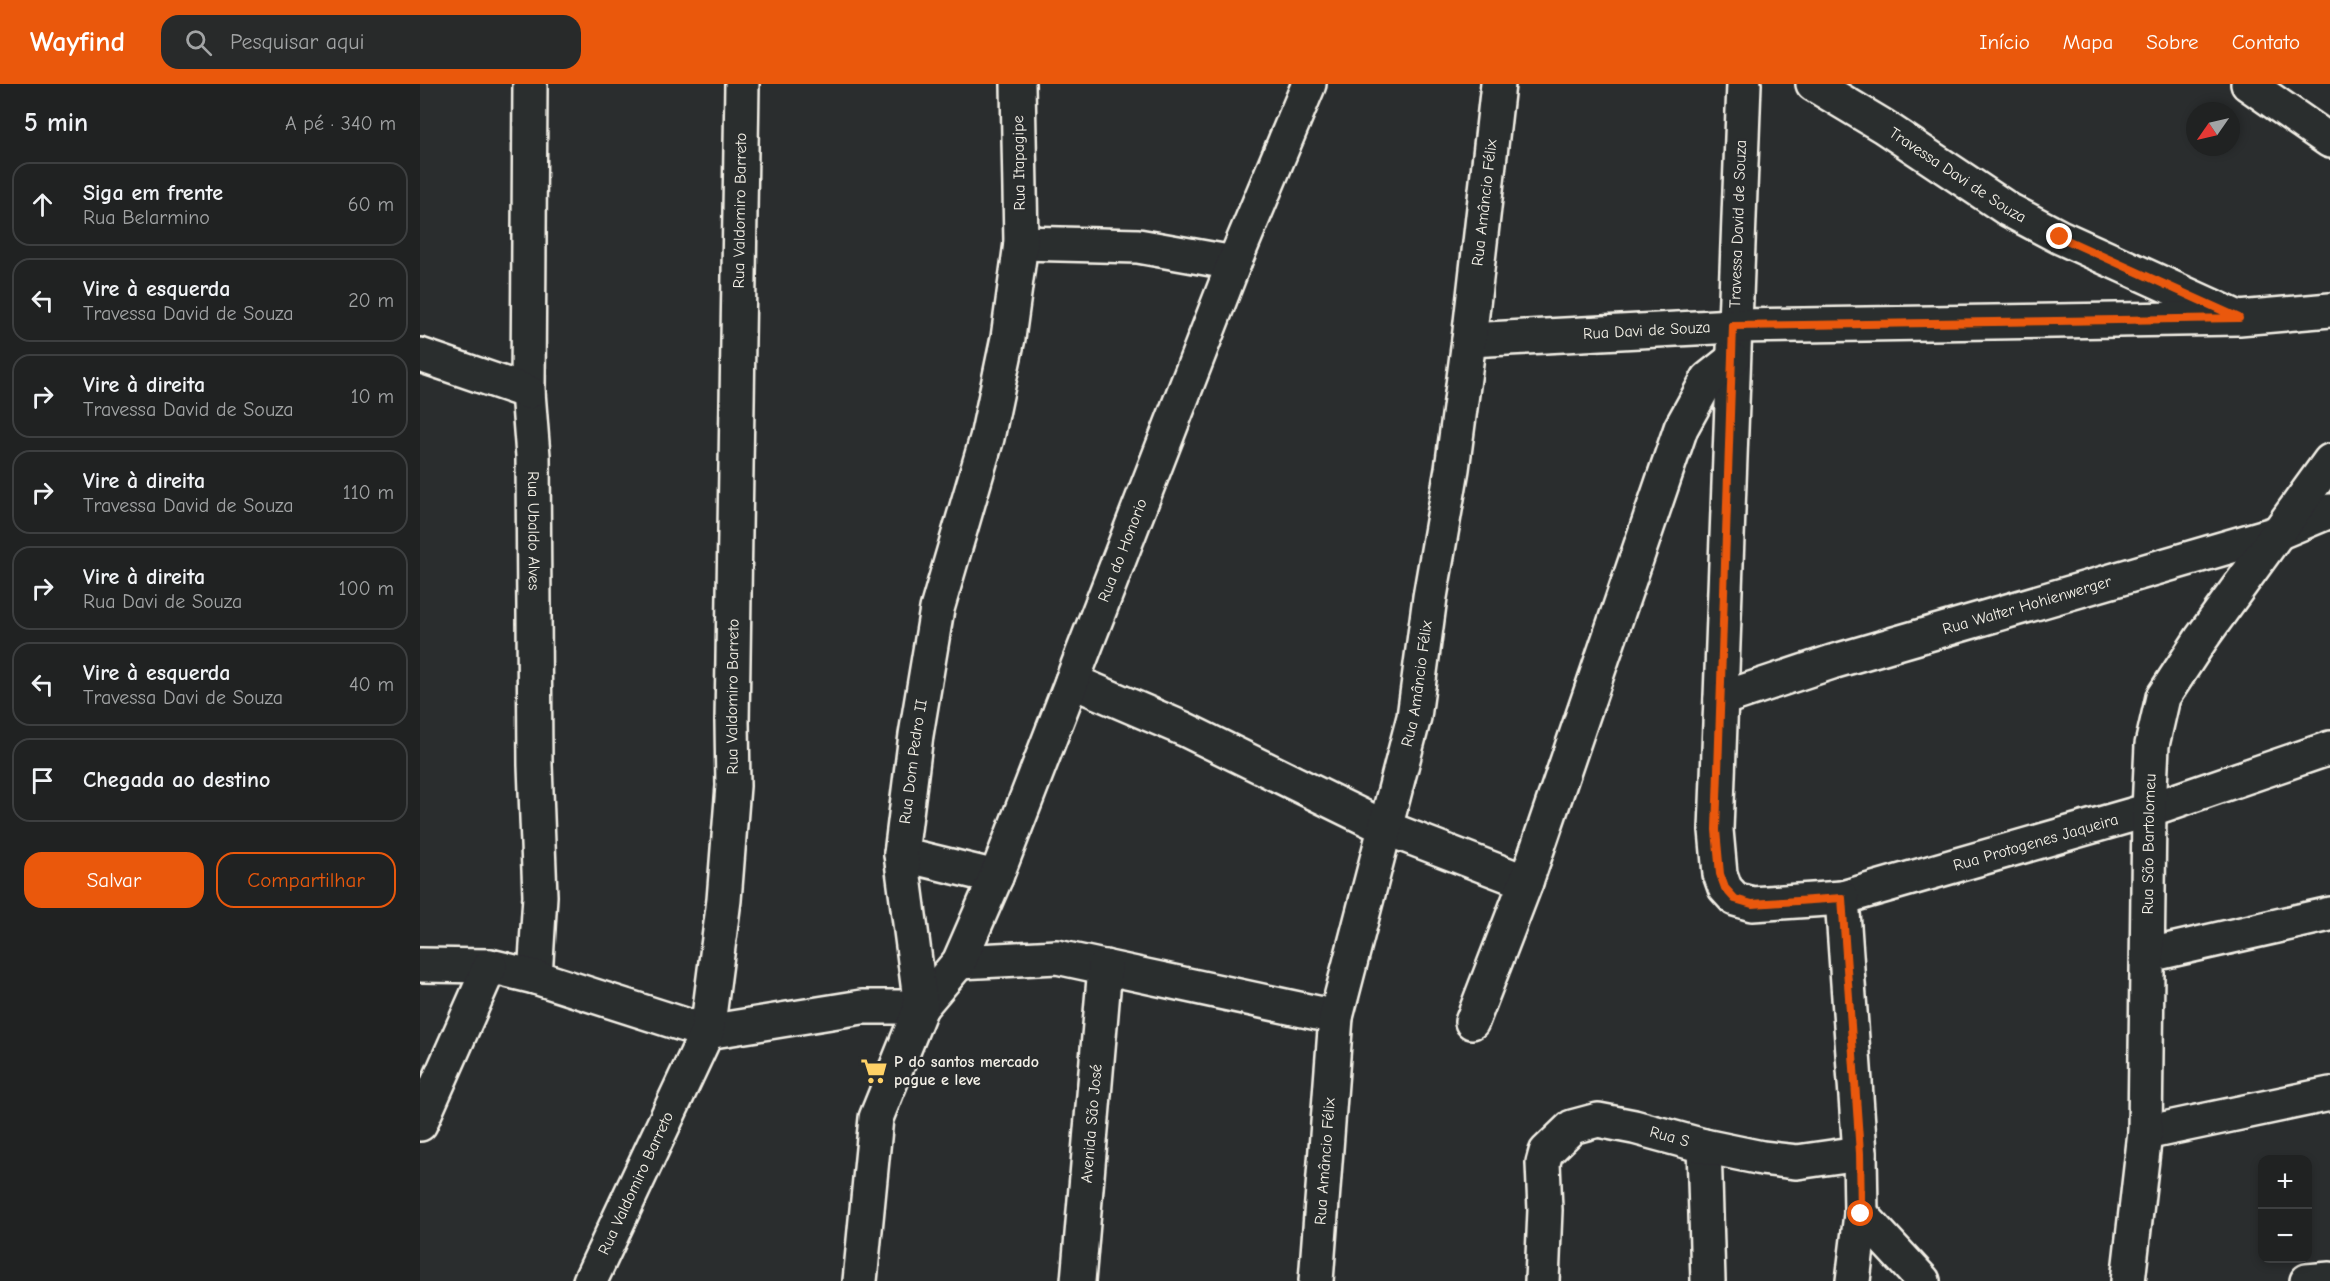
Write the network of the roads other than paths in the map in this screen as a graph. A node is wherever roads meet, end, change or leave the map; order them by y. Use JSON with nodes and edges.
{"nodes":[{"id":1,"x":530,"y":84,"type":"edge"},
{"id":2,"x":742,"y":84,"type":"edge"},
{"id":3,"x":1018,"y":84,"type":"edge"},
{"id":4,"x":1309,"y":84,"type":"edge"},
{"id":5,"x":1498,"y":84,"type":"edge"},
{"id":6,"x":1744,"y":84,"type":"edge"},
{"id":7,"x":1813,"y":84,"type":"edge"},
{"id":8,"x":2248,"y":84,"type":"edge"},
{"id":9,"x":2330,"y":141,"type":"edge"},
{"id":10,"x":1021,"y":243,"type":"junction"},
{"id":11,"x":1234,"y":263,"type":"junction"},
{"id":12,"x":2330,"y":310,"type":"edge"},
{"id":13,"x":2239,"y":318,"type":"junction"},
{"id":14,"x":1733,"y":326,"type":"junction"},
{"id":15,"x":1469,"y":340,"type":"junction"},
{"id":16,"x":420,"y":355,"type":"edge"},
{"id":17,"x":1732,"y":360,"type":"junction"},
{"id":18,"x":528,"y":392,"type":"junction"},
{"id":19,"x":2330,"y":461,"type":"edge"},
{"id":20,"x":2330,"y":511,"type":"edge"},
{"id":21,"x":2280,"y":532,"type":"junction"},
{"id":22,"x":1071,"y":681,"type":"junction"},
{"id":23,"x":1721,"y":699,"type":"junction"},
{"id":24,"x":2330,"y":748,"type":"edge"},
{"id":25,"x":2149,"y":810,"type":"junction"},
{"id":26,"x":1386,"y":828,"type":"junction"},
{"id":27,"x":901,"y":854,"type":"junction"},
{"id":28,"x":996,"y":877,"type":"junction"},
{"id":29,"x":1526,"y":882,"type":"junction"},
{"id":30,"x":1842,"y":898,"type":"junction"},
{"id":31,"x":2330,"y":914,"type":"edge"},
{"id":32,"x":2149,"y":955,"type":"junction"},
{"id":33,"x":959,"y":962,"type":"junction"},
{"id":34,"x":420,"y":965,"type":"edge"},
{"id":35,"x":490,"y":966,"type":"junction"},
{"id":36,"x":1105,"y":967,"type":"junction"},
{"id":37,"x":535,"y":977,"type":"junction"},
{"id":38,"x":921,"y":1007,"type":"junction"},
{"id":39,"x":1336,"y":1017,"type":"junction"},
{"id":40,"x":1472,"y":1022,"type":"dead end"},
{"id":41,"x":707,"y":1032,"type":"junction"},
{"id":42,"x":2330,"y":1094,"type":"edge"},
{"id":43,"x":420,"y":1124,"type":"edge"},
{"id":44,"x":2145,"y":1133,"type":"junction"},
{"id":45,"x":1704,"y":1146,"type":"junction"},
{"id":46,"x":1860,"y":1153,"type":"junction"},
{"id":47,"x":1861,"y":1214,"type":"junction"},
{"id":48,"x":2330,"y":1279,"type":"edge"},
{"id":49,"x":590,"y":1281,"type":"edge"},
{"id":50,"x":861,"y":1281,"type":"edge"},
{"id":51,"x":1078,"y":1281,"type":"edge"},
{"id":52,"x":1316,"y":1281,"type":"edge"},
{"id":53,"x":1542,"y":1281,"type":"edge"},
{"id":54,"x":1708,"y":1281,"type":"edge"},
{"id":55,"x":1853,"y":1281,"type":"edge"},
{"id":56,"x":1923,"y":1281,"type":"edge"},
{"id":57,"x":2128,"y":1281,"type":"edge"},
{"id":58,"x":2307,"y":1281,"type":"edge"}],
"edges":[{"from":1,"to":18,"type":"street","name":"Rua Ubaldo Alves"},
{"from":2,"to":41,"type":"street","name":"Rua Valdomiro Barreto"},
{"from":3,"to":10,"type":"street","name":"Rua Itapagipe"},
{"from":4,"to":11,"type":"street","name":"Rua do Honorio"},
{"from":5,"to":15,"type":"street","name":"Rua Amâncio Félix"},
{"from":6,"to":14,"type":"street","name":"Travessa David de Souza"},
{"from":7,"to":13,"type":"street","name":"Travessa Davi de Souza"},
{"from":8,"to":9,"type":"street"},
{"from":10,"to":11,"type":"street"},
{"from":10,"to":27,"type":"street","name":"Rua Dom Pedro II"},
{"from":11,"to":22,"type":"street","name":"Rua do Honorio"},
{"from":12,"to":13,"type":"street","name":"Rua Davi de Souza"},
{"from":13,"to":14,"type":"street","name":"Rua Davi de Souza"},
{"from":14,"to":15,"type":"street","name":"Rua Davi de Souza"},
{"from":14,"to":17,"type":"street","name":"Travessa David de Souza"},
{"from":15,"to":26,"type":"street","name":"Rua Amâncio Félix"},
{"from":16,"to":18,"type":"street"},
{"from":17,"to":23,"type":"street","name":"Travessa David de Souza"},
{"from":17,"to":29,"type":"street"},
{"from":18,"to":37,"type":"street","name":"Rua Ubaldo Alves"},
{"from":19,"to":21,"type":"street","name":"Rua São Bartolomeu"},
{"from":20,"to":21,"type":"street","name":"Rua Walter Hohienwerger"},
{"from":21,"to":23,"type":"street","name":"Rua Walter Hohienwerger"},
{"from":21,"to":25,"type":"street","name":"Rua São Bartolomeu"},
{"from":22,"to":26,"type":"street"},
{"from":22,"to":28,"type":"street","name":"Rua do Honorio"},
{"from":23,"to":30,"type":"street","name":"Travessa David de Souza"},
{"from":24,"to":25,"type":"street","name":"Rua Protogenes Jaqueira"},
{"from":25,"to":30,"type":"street","name":"Rua Protogenes Jaqueira"},
{"from":25,"to":32,"type":"street","name":"Rua São Bartolomeu"},
{"from":26,"to":29,"type":"street"},
{"from":26,"to":39,"type":"street","name":"Rua Amâncio Félix"},
{"from":27,"to":28,"type":"street"},
{"from":27,"to":38,"type":"street","name":"Rua Dom Pedro II"},
{"from":28,"to":33,"type":"street","name":"Rua do Honorio"},
{"from":29,"to":40,"type":"street"},
{"from":30,"to":46,"type":"street"},
{"from":31,"to":32,"type":"street"},
{"from":32,"to":44,"type":"street","name":"Rua São Bartolomeu"},
{"from":33,"to":36,"type":"street"},
{"from":33,"to":38,"type":"street","name":"Rua do Honorio"},
{"from":34,"to":35,"type":"street"},
{"from":35,"to":37,"type":"street"},
{"from":35,"to":43,"type":"street"},
{"from":36,"to":39,"type":"street"},
{"from":36,"to":51,"type":"street","name":"Avenida São José"},
{"from":37,"to":41,"type":"street"},
{"from":38,"to":41,"type":"street"},
{"from":38,"to":50,"type":"street","name":"Rua Dom Pedro II"},
{"from":39,"to":52,"type":"street","name":"Rua Amâncio Félix"},
{"from":41,"to":49,"type":"street","name":"Rua Valdomiro Barreto"},
{"from":42,"to":44,"type":"street"},
{"from":44,"to":57,"type":"street","name":"Rua São Bartolomeu"},
{"from":45,"to":46,"type":"street","name":"Rua S"},
{"from":45,"to":53,"type":"street","name":"Rua S"},
{"from":45,"to":54,"type":"street"},
{"from":46,"to":47,"type":"street"},
{"from":47,"to":55,"type":"street"},
{"from":47,"to":56,"type":"street"},
{"from":48,"to":58,"type":"street"}]}
